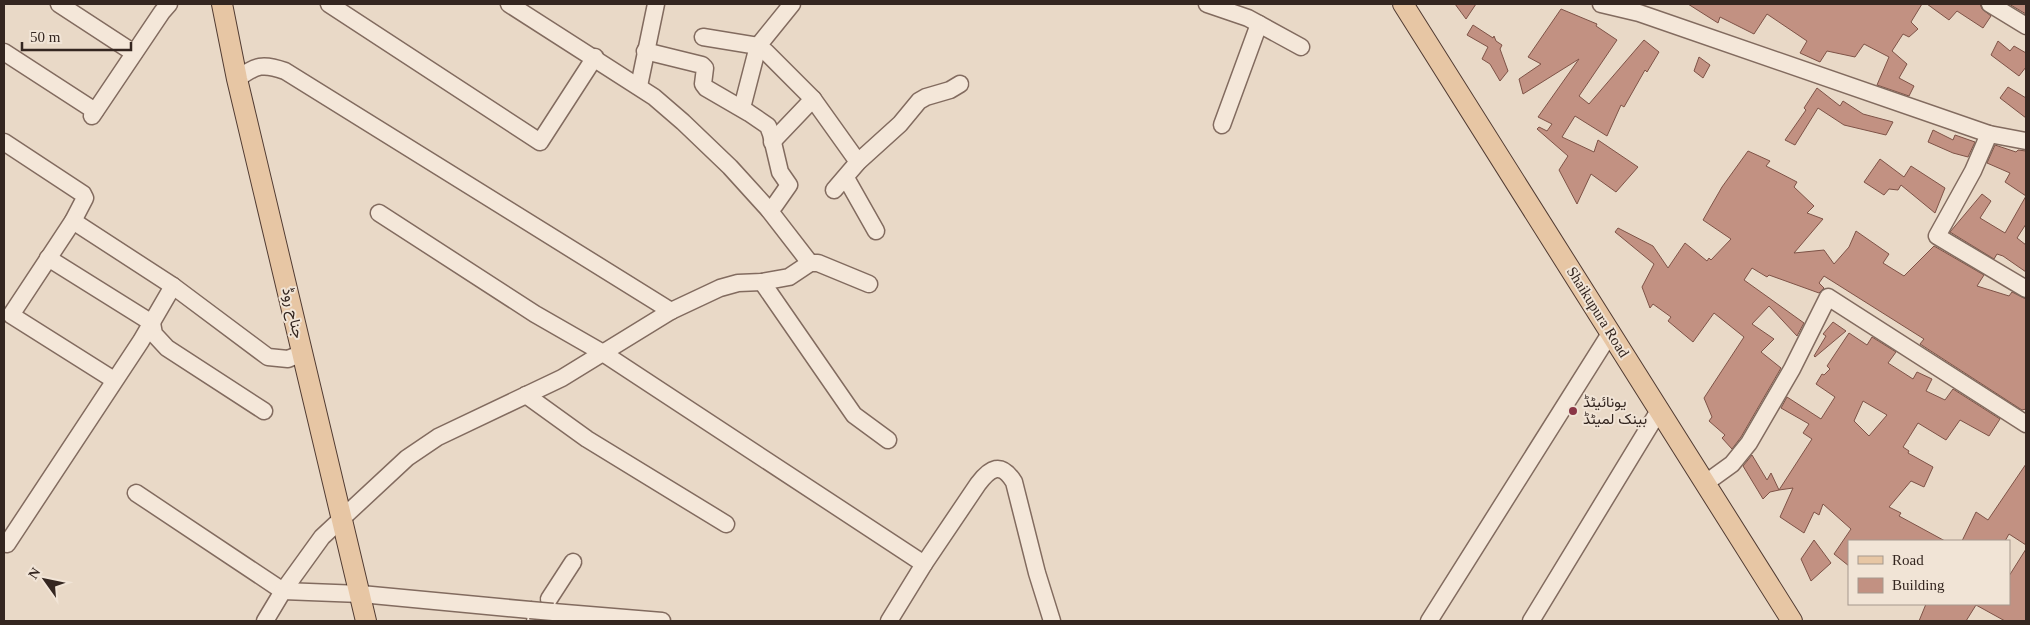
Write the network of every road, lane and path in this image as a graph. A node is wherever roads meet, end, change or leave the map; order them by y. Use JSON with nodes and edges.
{"nodes":[{"id":1,"x":59,"y":4,"type":"edge"},
{"id":2,"x":169,"y":4,"type":"edge"},
{"id":3,"x":222,"y":4,"type":"edge"},
{"id":4,"x":330,"y":4,"type":"edge"},
{"id":5,"x":511,"y":4,"type":"edge"},
{"id":6,"x":656,"y":4,"type":"edge"},
{"id":7,"x":792,"y":4,"type":"edge"},
{"id":8,"x":1207,"y":4,"type":"edge"},
{"id":9,"x":1403,"y":4,"type":"edge"},
{"id":10,"x":1420,"y":4,"type":"edge"},
{"id":11,"x":1601,"y":4,"type":"edge"},
{"id":12,"x":1990,"y":4,"type":"edge"},
{"id":13,"x":1259,"y":24,"type":"junction"},
{"id":14,"x":2026,"y":26,"type":"edge"},
{"id":15,"x":703,"y":37,"type":"dead end"},
{"id":16,"x":758,"y":46,"type":"junction"},
{"id":17,"x":1301,"y":47,"type":"dead end"},
{"id":18,"x":646,"y":51,"type":"junction"},
{"id":19,"x":4,"y":52,"type":"edge"},
{"id":20,"x":134,"y":52,"type":"junction"},
{"id":21,"x":595,"y":57,"type":"junction"},
{"id":22,"x":237,"y":78,"type":"junction"},
{"id":23,"x":960,"y":84,"type":"dead end"},
{"id":24,"x":639,"y":86,"type":"junction"},
{"id":25,"x":813,"y":99,"type":"junction"},
{"id":26,"x":742,"y":108,"type":"junction"},
{"id":27,"x":1222,"y":125,"type":"dead end"},
{"id":28,"x":1989,"y":134,"type":"junction"},
{"id":29,"x":2026,"y":141,"type":"edge"},
{"id":30,"x":4,"y":142,"type":"edge"},
{"id":31,"x":772,"y":142,"type":"junction"},
{"id":32,"x":858,"y":162,"type":"junction"},
{"id":33,"x":846,"y":178,"type":"junction"},
{"id":34,"x":834,"y":190,"type":"dead end"},
{"id":35,"x":769,"y":210,"type":"junction"},
{"id":36,"x":379,"y":213,"type":"dead end"},
{"id":37,"x":73,"y":221,"type":"junction"},
{"id":38,"x":876,"y":231,"type":"dead end"},
{"id":39,"x":48,"y":258,"type":"junction"},
{"id":40,"x":810,"y":263,"type":"junction"},
{"id":41,"x":762,"y":282,"type":"junction"},
{"id":42,"x":869,"y":284,"type":"dead end"},
{"id":43,"x":173,"y":286,"type":"junction"},
{"id":44,"x":2026,"y":289,"type":"edge"},
{"id":45,"x":671,"y":311,"type":"junction"},
{"id":46,"x":152,"y":323,"type":"junction"},
{"id":47,"x":1611,"y":332,"type":"junction"},
{"id":48,"x":302,"y":353,"type":"junction"},
{"id":49,"x":603,"y":353,"type":"junction"},
{"id":50,"x":114,"y":380,"type":"junction"},
{"id":51,"x":526,"y":395,"type":"junction"},
{"id":52,"x":1660,"y":409,"type":"junction"},
{"id":53,"x":264,"y":411,"type":"dead end"},
{"id":54,"x":2026,"y":424,"type":"edge"},
{"id":55,"x":888,"y":440,"type":"dead end"},
{"id":56,"x":1714,"y":476,"type":"junction"},
{"id":57,"x":136,"y":492,"type":"dead end"},
{"id":58,"x":342,"y":516,"type":"junction"},
{"id":59,"x":726,"y":524,"type":"dead end"},
{"id":60,"x":7,"y":544,"type":"dead end"},
{"id":61,"x":573,"y":562,"type":"dead end"},
{"id":62,"x":924,"y":564,"type":"junction"},
{"id":63,"x":283,"y":591,"type":"junction"},
{"id":64,"x":360,"y":594,"type":"junction"},
{"id":65,"x":551,"y":606,"type":"junction"},
{"id":66,"x":534,"y":617,"type":"edge"},
{"id":67,"x":265,"y":621,"type":"edge"},
{"id":68,"x":366,"y":621,"type":"edge"},
{"id":69,"x":662,"y":621,"type":"edge"},
{"id":70,"x":889,"y":621,"type":"edge"},
{"id":71,"x":1052,"y":621,"type":"edge"},
{"id":72,"x":1429,"y":621,"type":"edge"},
{"id":73,"x":1531,"y":621,"type":"edge"},
{"id":74,"x":1792,"y":621,"type":"edge"},
{"id":75,"x":1806,"y":621,"type":"edge"}],
"edges":[{"from":1,"to":20,"type":"street"},
{"from":2,"to":20,"type":"street"},
{"from":3,"to":22,"type":"main road","name":"جناح روڈ"},
{"from":4,"to":21,"type":"street"},
{"from":5,"to":21,"type":"street"},
{"from":6,"to":18,"type":"street"},
{"from":7,"to":16,"type":"street"},
{"from":8,"to":13,"type":"street"},
{"from":9,"to":47,"type":"main road","name":"Shaikupura Road"},
{"from":10,"to":56,"type":"main road","name":"Shaikupura Road"},
{"from":11,"to":28,"type":"street"},
{"from":12,"to":14,"type":"street"},
{"from":13,"to":17,"type":"street"},
{"from":13,"to":27,"type":"street"},
{"from":15,"to":16,"type":"street"},
{"from":16,"to":25,"type":"street"},
{"from":16,"to":26,"type":"street"},
{"from":18,"to":24,"type":"street"},
{"from":18,"to":26,"type":"street"},
{"from":19,"to":20,"type":"street"},
{"from":21,"to":24,"type":"street"},
{"from":22,"to":45,"type":"street"},
{"from":22,"to":48,"type":"main road","name":"جناح روڈ"},
{"from":23,"to":32,"type":"street"},
{"from":24,"to":35,"type":"street"},
{"from":25,"to":31,"type":"street"},
{"from":25,"to":32,"type":"street"},
{"from":26,"to":31,"type":"street"},
{"from":28,"to":29,"type":"street"},
{"from":28,"to":44,"type":"street"},
{"from":30,"to":37,"type":"street"},
{"from":31,"to":35,"type":"street"},
{"from":32,"to":33,"type":"street"},
{"from":33,"to":34,"type":"street"},
{"from":33,"to":38,"type":"street"},
{"from":35,"to":40,"type":"street"},
{"from":36,"to":49,"type":"street"},
{"from":37,"to":39,"type":"street"},
{"from":37,"to":43,"type":"street"},
{"from":39,"to":46,"type":"street"},
{"from":39,"to":50,"type":"street"},
{"from":40,"to":41,"type":"street"},
{"from":40,"to":42,"type":"street"},
{"from":41,"to":45,"type":"street"},
{"from":41,"to":55,"type":"street"},
{"from":43,"to":46,"type":"street"},
{"from":43,"to":48,"type":"street"},
{"from":45,"to":49,"type":"street"},
{"from":46,"to":50,"type":"street"},
{"from":46,"to":53,"type":"street"},
{"from":47,"to":52,"type":"main road","name":"Shaikupura Road"},
{"from":47,"to":72,"type":"street"},
{"from":48,"to":58,"type":"main road","name":"جناح روڈ"},
{"from":49,"to":51,"type":"street"},
{"from":49,"to":62,"type":"street"},
{"from":50,"to":60,"type":"street"},
{"from":51,"to":58,"type":"street"},
{"from":51,"to":59,"type":"street"},
{"from":52,"to":73,"type":"street"},
{"from":52,"to":74,"type":"main road","name":"Shaikupura Road"},
{"from":54,"to":56,"type":"street"},
{"from":56,"to":75,"type":"main road","name":"Shaikupura Road"},
{"from":57,"to":63,"type":"street"},
{"from":58,"to":63,"type":"street"},
{"from":58,"to":64,"type":"main road","name":"جناح روڈ"},
{"from":61,"to":65,"type":"street"},
{"from":62,"to":70,"type":"street"},
{"from":62,"to":71,"type":"street"},
{"from":63,"to":64,"type":"street"},
{"from":63,"to":67,"type":"street"},
{"from":64,"to":66,"type":"street"},
{"from":64,"to":68,"type":"main road","name":"جناح روڈ"},
{"from":65,"to":66,"type":"street","bridge":true},
{"from":65,"to":69,"type":"street"}]}
